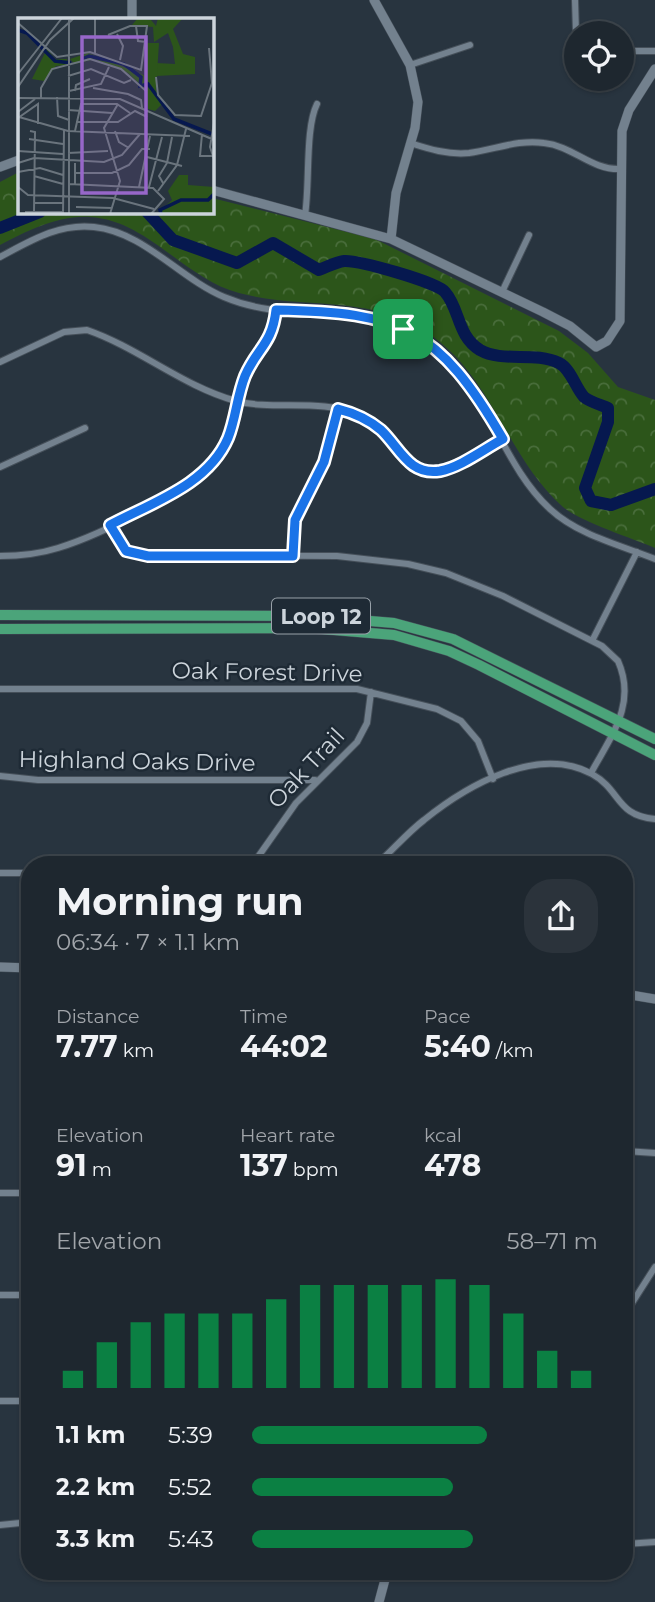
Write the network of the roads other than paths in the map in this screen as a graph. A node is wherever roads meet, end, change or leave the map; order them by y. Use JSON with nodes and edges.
{"nodes":[{"id":1,"x":132,"y":0,"type":"edge"},
{"id":2,"x":374,"y":0,"type":"edge"},
{"id":3,"x":575,"y":0,"type":"edge"},
{"id":4,"x":132,"y":18,"type":"edge"},
{"id":5,"x":576,"y":21,"type":"edge"},
{"id":6,"x":470,"y":45,"type":"dead end"},
{"id":7,"x":634,"y":51,"type":"edge"},
{"id":8,"x":655,"y":51,"type":"edge"},
{"id":9,"x":410,"y":65,"type":"junction"},
{"id":10,"x":655,"y":69,"type":"edge"},
{"id":11,"x":317,"y":104,"type":"dead end"},
{"id":12,"x":410,"y":143,"type":"junction"},
{"id":13,"x":18,"y":160,"type":"edge"},
{"id":14,"x":0,"y":167,"type":"edge"},
{"id":15,"x":620,"y":169,"type":"junction"},
{"id":16,"x":214,"y":191,"type":"edge"},
{"id":17,"x":305,"y":215,"type":"junction"},
{"id":18,"x":529,"y":235,"type":"dead end"},
{"id":19,"x":391,"y":239,"type":"junction"},
{"id":20,"x":0,"y":257,"type":"edge"},
{"id":21,"x":502,"y":292,"type":"junction"},
{"id":22,"x":276,"y":310,"type":"junction"},
{"id":23,"x":0,"y":362,"type":"edge"},
{"id":24,"x":239,"y":401,"type":"junction"},
{"id":25,"x":338,"y":409,"type":"junction"},
{"id":26,"x":85,"y":428,"type":"dead end"},
{"id":27,"x":503,"y":439,"type":"junction"},
{"id":28,"x":0,"y":467,"type":"edge"},
{"id":29,"x":110,"y":525,"type":"junction"},
{"id":30,"x":637,"y":552,"type":"junction"},
{"id":31,"x":0,"y":556,"type":"edge"},
{"id":32,"x":293,"y":556,"type":"junction"},
{"id":33,"x":655,"y":559,"type":"edge"},
{"id":34,"x":0,"y":615,"type":"edge"},
{"id":35,"x":310,"y":616,"type":"junction"},
{"id":36,"x":310,"y":628,"type":"junction"},
{"id":37,"x":0,"y":629,"type":"edge"},
{"id":38,"x":592,"y":641,"type":"junction"},
{"id":39,"x":0,"y":689,"type":"edge"},
{"id":40,"x":371,"y":692,"type":"junction"},
{"id":41,"x":620,"y":720,"type":"junction"},
{"id":42,"x":612,"y":733,"type":"junction"},
{"id":43,"x":655,"y":739,"type":"edge"},
{"id":44,"x":655,"y":755,"type":"edge"},
{"id":45,"x":591,"y":773,"type":"junction"},
{"id":46,"x":0,"y":776,"type":"edge"},
{"id":47,"x":493,"y":779,"type":"junction"},
{"id":48,"x":315,"y":780,"type":"junction"},
{"id":49,"x":655,"y":820,"type":"edge"},
{"id":50,"x":258,"y":856,"type":"edge"},
{"id":51,"x":386,"y":856,"type":"edge"},
{"id":52,"x":0,"y":873,"type":"edge"},
{"id":53,"x":21,"y":873,"type":"edge"},
{"id":54,"x":0,"y":967,"type":"edge"},
{"id":55,"x":21,"y":968,"type":"edge"},
{"id":56,"x":633,"y":995,"type":"edge"},
{"id":57,"x":655,"y":999,"type":"edge"},
{"id":58,"x":633,"y":1152,"type":"edge"},
{"id":59,"x":655,"y":1153,"type":"edge"},
{"id":60,"x":0,"y":1193,"type":"edge"},
{"id":61,"x":21,"y":1193,"type":"edge"},
{"id":62,"x":655,"y":1267,"type":"edge"},
{"id":63,"x":0,"y":1295,"type":"edge"},
{"id":64,"x":21,"y":1295,"type":"edge"},
{"id":65,"x":633,"y":1301,"type":"edge"},
{"id":66,"x":0,"y":1401,"type":"edge"},
{"id":67,"x":21,"y":1401,"type":"edge"},
{"id":68,"x":21,"y":1523,"type":"edge"},
{"id":69,"x":0,"y":1525,"type":"edge"},
{"id":70,"x":655,"y":1542,"type":"edge"},
{"id":71,"x":633,"y":1543,"type":"edge"},
{"id":72,"x":385,"y":1580,"type":"edge"},
{"id":73,"x":379,"y":1602,"type":"edge"}],
"edges":[{"from":1,"to":4,"type":"street"},
{"from":2,"to":9,"type":"street"},
{"from":3,"to":5,"type":"street"},
{"from":6,"to":9,"type":"street"},
{"from":7,"to":8,"type":"street"},
{"from":9,"to":12,"type":"street"},
{"from":10,"to":15,"type":"street"},
{"from":11,"to":17,"type":"street"},
{"from":12,"to":15,"type":"street"},
{"from":12,"to":19,"type":"street"},
{"from":13,"to":14,"type":"street"},
{"from":15,"to":21,"type":"street"},
{"from":16,"to":17,"type":"street"},
{"from":17,"to":19,"type":"street"},
{"from":18,"to":21,"type":"street"},
{"from":19,"to":21,"type":"street"},
{"from":20,"to":22,"type":"street"},
{"from":22,"to":24,"type":"street"},
{"from":22,"to":27,"type":"street"},
{"from":23,"to":24,"type":"street"},
{"from":24,"to":25,"type":"street"},
{"from":24,"to":29,"type":"street"},
{"from":25,"to":27,"type":"street"},
{"from":25,"to":32,"type":"street"},
{"from":26,"to":28,"type":"street"},
{"from":27,"to":30,"type":"street"},
{"from":29,"to":31,"type":"street"},
{"from":29,"to":32,"type":"street"},
{"from":30,"to":33,"type":"street"},
{"from":30,"to":38,"type":"street"},
{"from":32,"to":38,"type":"street"},
{"from":34,"to":35,"type":"main road","number":"Loop 12"},
{"from":35,"to":36,"type":"main road"},
{"from":35,"to":41,"type":"main road","number":"Loop 12"},
{"from":36,"to":37,"type":"main road","number":"Loop 12"},
{"from":36,"to":42,"type":"main road","number":"Loop 12"},
{"from":38,"to":41,"type":"street"},
{"from":39,"to":40,"type":"street","name":"Oak Forest Drive"},
{"from":40,"to":47,"type":"street","name":"Oak Forest Drive"},
{"from":40,"to":48,"type":"street","name":"Oak Trail"},
{"from":41,"to":42,"type":"street"},
{"from":41,"to":43,"type":"main road","number":"Loop 12"},
{"from":42,"to":44,"type":"main road","number":"Loop 12"},
{"from":42,"to":45,"type":"street"},
{"from":45,"to":47,"type":"street"},
{"from":45,"to":49,"type":"street"},
{"from":46,"to":48,"type":"street","name":"Highland Oaks Drive"},
{"from":47,"to":51,"type":"street"},
{"from":48,"to":50,"type":"street","name":"Oak Trail"},
{"from":52,"to":53,"type":"street"},
{"from":54,"to":55,"type":"street"},
{"from":56,"to":57,"type":"street"},
{"from":58,"to":59,"type":"street"},
{"from":60,"to":61,"type":"street"},
{"from":62,"to":65,"type":"street"},
{"from":63,"to":64,"type":"street"},
{"from":66,"to":67,"type":"street"},
{"from":68,"to":69,"type":"street"},
{"from":70,"to":71,"type":"street"},
{"from":72,"to":73,"type":"street"}]}
